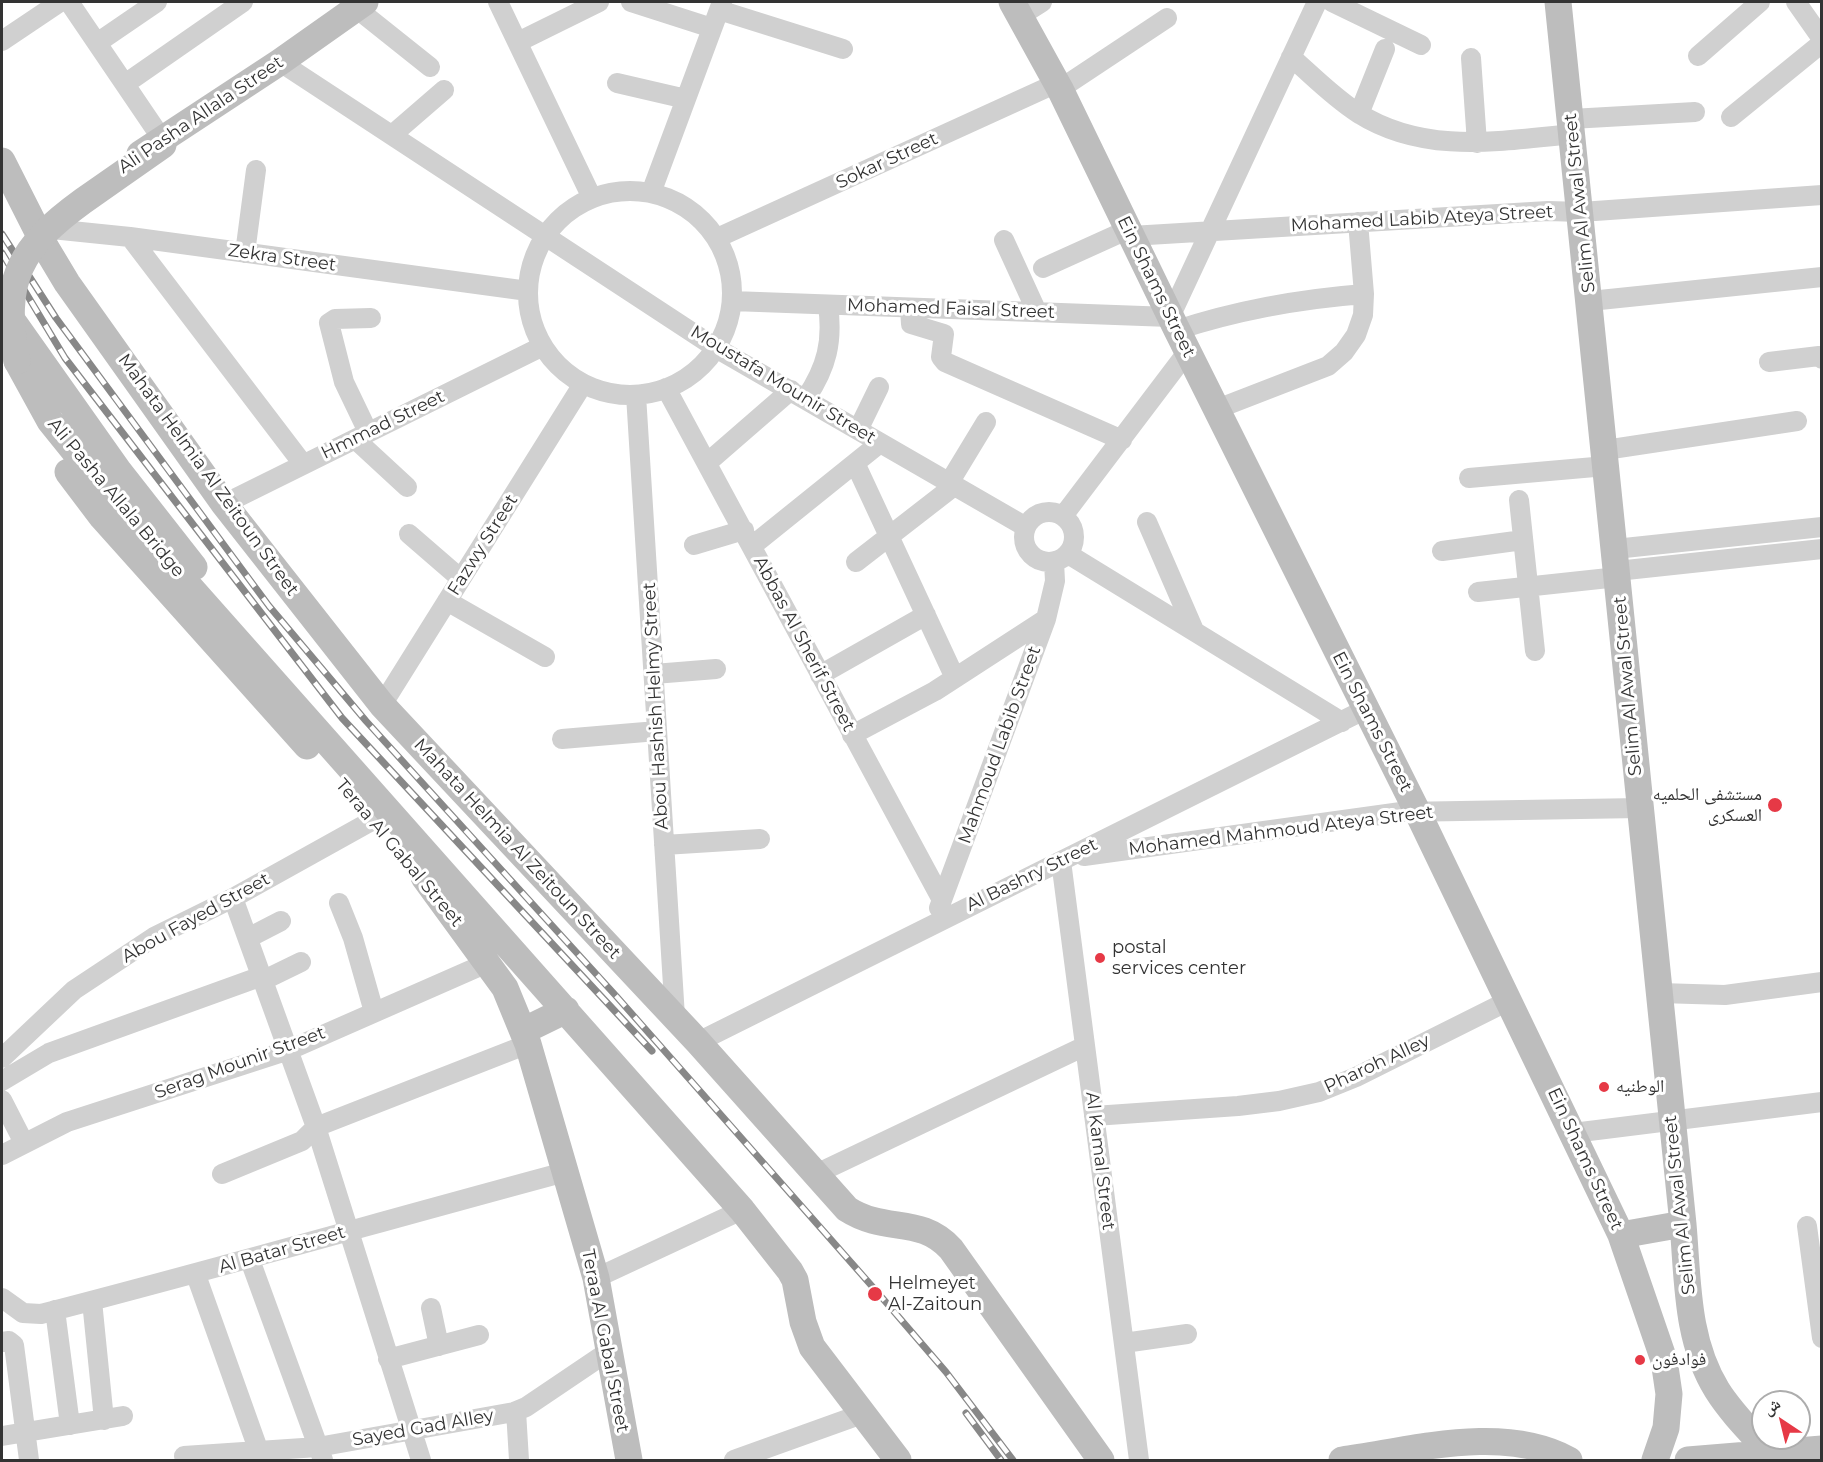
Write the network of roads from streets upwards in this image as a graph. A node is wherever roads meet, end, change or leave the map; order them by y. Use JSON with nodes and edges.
{"nodes":[{"id":1,"x":60,"y":2,"type":"edge"},
{"id":2,"x":69,"y":2,"type":"edge"},
{"id":3,"x":243,"y":2,"type":"edge"},
{"id":4,"x":498,"y":2,"type":"edge"},
{"id":5,"x":599,"y":2,"type":"edge"},
{"id":6,"x":631,"y":2,"type":"edge"},
{"id":7,"x":1317,"y":2,"type":"edge"},
{"id":8,"x":1332,"y":2,"type":"edge"},
{"id":9,"x":1558,"y":2,"type":"edge"},
{"id":10,"x":1760,"y":2,"type":"edge"},
{"id":11,"x":1796,"y":2,"type":"edge"},
{"id":12,"x":145,"y":5,"type":"edge"},
{"id":13,"x":351,"y":6,"type":"edge"},
{"id":14,"x":1025,"y":6,"type":"edge"},
{"id":15,"x":717,"y":13,"type":"edge"},
{"id":16,"x":1167,"y":18,"type":"dead end"},
{"id":17,"x":1821,"y":39,"type":"edge"},
{"id":18,"x":2,"y":41,"type":"edge"},
{"id":19,"x":518,"y":42,"type":"junction"},
{"id":20,"x":97,"y":43,"type":"junction"},
{"id":21,"x":1821,"y":43,"type":"edge"},
{"id":22,"x":1420,"y":45,"type":"dead end"},
{"id":23,"x":843,"y":49,"type":"dead end"},
{"id":24,"x":1385,"y":49,"type":"dead end"},
{"id":25,"x":1698,"y":56,"type":"dead end"},
{"id":26,"x":1291,"y":57,"type":"junction"},
{"id":27,"x":1471,"y":58,"type":"dead end"},
{"id":28,"x":280,"y":62,"type":"junction"},
{"id":29,"x":430,"y":67,"type":"dead end"},
{"id":30,"x":617,"y":83,"type":"dead end"},
{"id":31,"x":125,"y":84,"type":"junction"},
{"id":32,"x":1059,"y":86,"type":"junction"},
{"id":33,"x":444,"y":90,"type":"dead end"},
{"id":34,"x":233,"y":94,"type":"joint"},
{"id":35,"x":686,"y":99,"type":"junction"},
{"id":36,"x":1695,"y":112,"type":"dead end"},
{"id":37,"x":1359,"y":114,"type":"junction"},
{"id":38,"x":1731,"y":117,"type":"dead end"},
{"id":39,"x":1572,"y":127,"type":"junction"},
{"id":40,"x":392,"y":135,"type":"junction"},
{"id":41,"x":162,"y":142,"type":"junction"},
{"id":42,"x":1477,"y":142,"type":"junction"},
{"id":43,"x":2,"y":161,"type":"edge"},
{"id":44,"x":256,"y":170,"type":"dead end"},
{"id":45,"x":651,"y":192,"type":"junction"},
{"id":46,"x":1821,"y":195,"type":"edge"},
{"id":47,"x":592,"y":198,"type":"junction"},
{"id":48,"x":1581,"y":212,"type":"junction"},
{"id":49,"x":1358,"y":222,"type":"junction"},
{"id":50,"x":36,"y":228,"type":"junction"},
{"id":51,"x":1211,"y":231,"type":"junction"},
{"id":52,"x":1129,"y":233,"type":"junction"},
{"id":53,"x":545,"y":236,"type":"junction"},
{"id":54,"x":130,"y":237,"type":"junction"},
{"id":55,"x":717,"y":238,"type":"junction"},
{"id":56,"x":1004,"y":240,"type":"dead end"},
{"id":57,"x":245,"y":253,"type":"junction"},
{"id":58,"x":1043,"y":268,"type":"dead end"},
{"id":59,"x":1821,"y":278,"type":"edge"},
{"id":60,"x":528,"y":291,"type":"junction"},
{"id":61,"x":1364,"y":294,"type":"junction"},
{"id":62,"x":732,"y":301,"type":"junction"},
{"id":63,"x":1590,"y":302,"type":"junction"},
{"id":64,"x":828,"y":305,"type":"junction"},
{"id":65,"x":2,"y":306,"type":"edge"},
{"id":66,"x":910,"y":308,"type":"junction"},
{"id":67,"x":1037,"y":312,"type":"junction"},
{"id":68,"x":371,"y":318,"type":"dead end"},
{"id":69,"x":1178,"y":333,"type":"junction"},
{"id":70,"x":543,"y":346,"type":"junction"},
{"id":71,"x":716,"y":348,"type":"junction"},
{"id":72,"x":1821,"y":358,"type":"edge"},
{"id":73,"x":1769,"y":362,"type":"dead end"},
{"id":74,"x":9,"y":366,"type":"edge"},
{"id":75,"x":583,"y":384,"type":"junction"},
{"id":76,"x":879,"y":387,"type":"dead end"},
{"id":77,"x":666,"y":388,"type":"junction"},
{"id":78,"x":799,"y":394,"type":"junction"},
{"id":79,"x":636,"y":395,"type":"junction"},
{"id":80,"x":1217,"y":410,"type":"junction"},
{"id":81,"x":1797,"y":421,"type":"dead end"},
{"id":82,"x":986,"y":422,"type":"dead end"},
{"id":83,"x":858,"y":430,"type":"junction"},
{"id":84,"x":362,"y":436,"type":"junction"},
{"id":85,"x":1122,"y":440,"type":"junction"},
{"id":86,"x":880,"y":443,"type":"junction"},
{"id":87,"x":1605,"y":458,"type":"junction"},
{"id":88,"x":707,"y":463,"type":"junction"},
{"id":89,"x":855,"y":463,"type":"junction"},
{"id":90,"x":303,"y":464,"type":"junction"},
{"id":91,"x":1469,"y":478,"type":"dead end"},
{"id":92,"x":952,"y":484,"type":"junction"},
{"id":93,"x":407,"y":487,"type":"dead end"},
{"id":94,"x":1519,"y":500,"type":"dead end"},
{"id":95,"x":224,"y":504,"type":"junction"},
{"id":96,"x":1063,"y":516,"type":"junction"},
{"id":97,"x":1147,"y":522,"type":"dead end"},
{"id":98,"x":1026,"y":527,"type":"junction"},
{"id":99,"x":1821,"y":527,"type":"edge"},
{"id":100,"x":409,"y":534,"type":"dead end"},
{"id":101,"x":889,"y":536,"type":"junction"},
{"id":102,"x":748,"y":538,"type":"junction"},
{"id":103,"x":1523,"y":540,"type":"junction"},
{"id":104,"x":694,"y":545,"type":"dead end"},
{"id":105,"x":1821,"y":549,"type":"edge"},
{"id":106,"x":1442,"y":551,"type":"dead end"},
{"id":107,"x":1061,"y":558,"type":"junction"},
{"id":108,"x":856,"y":562,"type":"dead end"},
{"id":109,"x":1617,"y":566,"type":"junction"},
{"id":110,"x":461,"y":579,"type":"junction"},
{"id":111,"x":1528,"y":587,"type":"junction"},
{"id":112,"x":1478,"y":592,"type":"dead end"},
{"id":113,"x":447,"y":601,"type":"junction"},
{"id":114,"x":926,"y":615,"type":"junction"},
{"id":115,"x":1046,"y":619,"type":"junction"},
{"id":116,"x":1192,"y":628,"type":"junction"},
{"id":117,"x":1535,"y":651,"type":"dead end"},
{"id":118,"x":545,"y":657,"type":"dead end"},
{"id":119,"x":716,"y":669,"type":"dead end"},
{"id":120,"x":654,"y":674,"type":"junction"},
{"id":121,"x":820,"y":675,"type":"junction"},
{"id":122,"x":955,"y":678,"type":"junction"},
{"id":123,"x":382,"y":705,"type":"junction"},
{"id":124,"x":1366,"y":709,"type":"junction"},
{"id":125,"x":1342,"y":722,"type":"junction"},
{"id":126,"x":657,"y":731,"type":"junction"},
{"id":127,"x":852,"y":735,"type":"junction"},
{"id":128,"x":562,"y":739,"type":"dead end"},
{"id":129,"x":352,"y":769,"type":"junction"},
{"id":130,"x":1640,"y":808,"type":"junction"},
{"id":131,"x":1417,"y":811,"type":"junction"},
{"id":132,"x":375,"y":819,"type":"junction"},
{"id":133,"x":760,"y":839,"type":"dead end"},
{"id":134,"x":664,"y":844,"type":"junction"},
{"id":135,"x":1064,"y":860,"type":"junction"},
{"id":136,"x":233,"y":898,"type":"junction"},
{"id":137,"x":942,"y":900,"type":"junction"},
{"id":138,"x":339,"y":903,"type":"dead end"},
{"id":139,"x":281,"y":921,"type":"dead end"},
{"id":140,"x":934,"y":924,"type":"junction"},
{"id":141,"x":248,"y":938,"type":"junction"},
{"id":142,"x":301,"y":962,"type":"dead end"},
{"id":143,"x":487,"y":963,"type":"junction"},
{"id":144,"x":263,"y":978,"type":"junction"},
{"id":145,"x":1821,"y":982,"type":"edge"},
{"id":146,"x":1660,"y":993,"type":"junction"},
{"id":147,"x":1510,"y":1000,"type":"junction"},
{"id":148,"x":566,"y":1010,"type":"junction"},
{"id":149,"x":374,"y":1012,"type":"junction"},
{"id":150,"x":675,"y":1017,"type":"junction"},
{"id":151,"x":526,"y":1038,"type":"junction"},
{"id":152,"x":698,"y":1042,"type":"junction"},
{"id":153,"x":1085,"y":1046,"type":"junction"},
{"id":154,"x":288,"y":1050,"type":"junction"},
{"id":155,"x":2,"y":1058,"type":"edge"},
{"id":156,"x":2,"y":1081,"type":"edge"},
{"id":157,"x":2,"y":1100,"type":"edge"},
{"id":158,"x":1821,"y":1102,"type":"edge"},
{"id":159,"x":1094,"y":1116,"type":"junction"},
{"id":160,"x":1671,"y":1121,"type":"junction"},
{"id":161,"x":316,"y":1127,"type":"junction"},
{"id":162,"x":1573,"y":1133,"type":"junction"},
{"id":163,"x":24,"y":1143,"type":"junction"},
{"id":164,"x":2,"y":1155,"type":"edge"},
{"id":165,"x":566,"y":1172,"type":"junction"},
{"id":166,"x":222,"y":1174,"type":"dead end"},
{"id":167,"x":816,"y":1174,"type":"junction"},
{"id":168,"x":742,"y":1210,"type":"junction"},
{"id":169,"x":1683,"y":1224,"type":"junction"},
{"id":170,"x":1807,"y":1226,"type":"dead end"},
{"id":171,"x":347,"y":1231,"type":"junction"},
{"id":172,"x":1621,"y":1235,"type":"junction"},
{"id":173,"x":250,"y":1260,"type":"junction"},
{"id":174,"x":196,"y":1275,"type":"junction"},
{"id":175,"x":596,"y":1278,"type":"junction"},
{"id":176,"x":2,"y":1298,"type":"edge"},
{"id":177,"x":92,"y":1301,"type":"junction"},
{"id":178,"x":431,"y":1308,"type":"dead end"},
{"id":179,"x":55,"y":1310,"type":"junction"},
{"id":180,"x":1187,"y":1334,"type":"dead end"},
{"id":181,"x":478,"y":1335,"type":"dead end"},
{"id":182,"x":1821,"y":1338,"type":"edge"},
{"id":183,"x":7,"y":1342,"type":"edge"},
{"id":184,"x":1124,"y":1343,"type":"junction"},
{"id":185,"x":439,"y":1346,"type":"junction"},
{"id":186,"x":609,"y":1351,"type":"junction"},
{"id":187,"x":388,"y":1359,"type":"junction"},
{"id":188,"x":10,"y":1382,"type":"edge"},
{"id":189,"x":516,"y":1411,"type":"junction"},
{"id":190,"x":862,"y":1414,"type":"junction"},
{"id":191,"x":70,"y":1425,"type":"junction"},
{"id":192,"x":411,"y":1429,"type":"junction"},
{"id":193,"x":24,"y":1432,"type":"junction"},
{"id":194,"x":2,"y":1436,"type":"edge"},
{"id":195,"x":1821,"y":1449,"type":"edge"},
{"id":196,"x":321,"y":1454,"type":"edge"},
{"id":197,"x":1771,"y":1454,"type":"junction"},
{"id":198,"x":184,"y":1456,"type":"dead end"},
{"id":199,"x":262,"y":1457,"type":"edge"},
{"id":200,"x":29,"y":1461,"type":"edge"},
{"id":201,"x":421,"y":1461,"type":"edge"},
{"id":202,"x":519,"y":1461,"type":"edge"},
{"id":203,"x":629,"y":1461,"type":"edge"},
{"id":204,"x":734,"y":1461,"type":"edge"},
{"id":205,"x":898,"y":1461,"type":"edge"},
{"id":206,"x":1101,"y":1461,"type":"edge"},
{"id":207,"x":1139,"y":1461,"type":"edge"},
{"id":208,"x":1342,"y":1461,"type":"edge"},
{"id":209,"x":1569,"y":1461,"type":"edge"},
{"id":210,"x":1655,"y":1461,"type":"edge"},
{"id":211,"x":1688,"y":1461,"type":"edge"}],
"edges":[{"from":1,"to":18,"type":"street"},
{"from":2,"to":20,"type":"street"},
{"from":3,"to":31,"type":"street"},
{"from":4,"to":19,"type":"street"},
{"from":5,"to":19,"type":"street"},
{"from":6,"to":15,"type":"street"},
{"from":7,"to":26,"type":"street"},
{"from":8,"to":22,"type":"street"},
{"from":9,"to":39,"type":"street","name":"Selim Al Awal Street"},
{"from":10,"to":25,"type":"street"},
{"from":11,"to":17,"type":"street"},
{"from":12,"to":20,"type":"street"},
{"from":13,"to":28,"type":"street","name":"Ali Pasha Allala Street"},
{"from":13,"to":29,"type":"street"},
{"from":14,"to":32,"type":"street","name":"Ein Shams Street"},
{"from":15,"to":23,"type":"street"},
{"from":15,"to":35,"type":"street"},
{"from":16,"to":32,"type":"street","name":"Sokar Street"},
{"from":19,"to":47,"type":"street"},
{"from":20,"to":31,"type":"street"},
{"from":21,"to":38,"type":"street"},
{"from":24,"to":37,"type":"street"},
{"from":26,"to":37,"type":"street"},
{"from":26,"to":51,"type":"street"},
{"from":27,"to":42,"type":"street"},
{"from":28,"to":34,"type":"street","name":"Ali Pasha Allala Street"},
{"from":28,"to":40,"type":"street","name":"Moustafa Mounir Street"},
{"from":30,"to":35,"type":"street"},
{"from":31,"to":41,"type":"street"},
{"from":32,"to":52,"type":"street","name":"Ein Shams Street"},
{"from":32,"to":55,"type":"street","name":"Sokar Street"},
{"from":33,"to":40,"type":"street"},
{"from":34,"to":41,"type":"street","name":"Ali Pasha Allala Bridge"},
{"from":35,"to":45,"type":"street"},
{"from":36,"to":39,"type":"street"},
{"from":37,"to":42,"type":"street"},
{"from":39,"to":42,"type":"street"},
{"from":39,"to":48,"type":"street","name":"Selim Al Awal Street"},
{"from":40,"to":53,"type":"street","name":"Moustafa Mounir Street"},
{"from":41,"to":50,"type":"street","name":"Ali Pasha Allala Street"},
{"from":41,"to":74,"type":"street","name":"Ali Pasha Allala Bridge","bridge":true},
{"from":43,"to":50,"type":"street","name":"Mahata Helmia Al Zeitoun Street"},
{"from":44,"to":57,"type":"street"},
{"from":45,"to":47,"type":"street"},
{"from":45,"to":55,"type":"street"},
{"from":46,"to":48,"type":"street","name":"Mohamed Labib Ateya Street"},
{"from":47,"to":53,"type":"street"},
{"from":48,"to":49,"type":"street","name":"Mohamed Labib Ateya Street"},
{"from":48,"to":63,"type":"street","name":"Selim Al Awal Street"},
{"from":49,"to":51,"type":"street","name":"Mohamed Labib Ateya Street"},
{"from":49,"to":61,"type":"street"},
{"from":50,"to":54,"type":"street","name":"Zekra Street"},
{"from":50,"to":95,"type":"street","name":"Mahata Helmia Al Zeitoun Street"},
{"from":51,"to":52,"type":"street","name":"Mohamed Labib Ateya Street"},
{"from":51,"to":69,"type":"street"},
{"from":52,"to":58,"type":"street"},
{"from":52,"to":69,"type":"street","name":"Ein Shams Street"},
{"from":53,"to":60,"type":"street"},
{"from":53,"to":71,"type":"street","name":"Moustafa Mounir Street"},
{"from":54,"to":57,"type":"street","name":"Zekra Street"},
{"from":54,"to":90,"type":"street"},
{"from":55,"to":62,"type":"street"},
{"from":56,"to":67,"type":"street"},
{"from":57,"to":60,"type":"street","name":"Zekra Street"},
{"from":59,"to":63,"type":"street"},
{"from":60,"to":70,"type":"street"},
{"from":61,"to":69,"type":"street","name":"Mohamed Faisal Street"},
{"from":61,"to":80,"type":"street"},
{"from":62,"to":64,"type":"street","name":"Mohamed Faisal Street"},
{"from":62,"to":71,"type":"street"},
{"from":63,"to":87,"type":"street","name":"Selim Al Awal Street"},
{"from":64,"to":66,"type":"street","name":"Mohamed Faisal Street"},
{"from":64,"to":78,"type":"street"},
{"from":65,"to":129,"type":"street","name":"Teraa Al Gabal Street"},
{"from":66,"to":67,"type":"street","name":"Mohamed Faisal Street"},
{"from":66,"to":85,"type":"street"},
{"from":67,"to":69,"type":"street","name":"Mohamed Faisal Street"},
{"from":68,"to":84,"type":"street"},
{"from":69,"to":80,"type":"street","name":"Ein Shams Street"},
{"from":69,"to":85,"type":"street"},
{"from":70,"to":75,"type":"street"},
{"from":70,"to":84,"type":"street","name":"Hmmad Street"},
{"from":71,"to":77,"type":"street"},
{"from":71,"to":78,"type":"street","name":"Moustafa Mounir Street"},
{"from":72,"to":73,"type":"street"},
{"from":74,"to":129,"type":"street","name":"Ali Pasha Allala Bridge"},
{"from":74,"to":132,"type":"street","name":"Teraa Al Gabal Street"},
{"from":75,"to":79,"type":"street"},
{"from":75,"to":110,"type":"street","name":"Fazwy Street"},
{"from":76,"to":83,"type":"street"},
{"from":77,"to":79,"type":"street"},
{"from":77,"to":88,"type":"street","name":"Abbas Al Sherif Street"},
{"from":78,"to":83,"type":"street","name":"Moustafa Mounir Street"},
{"from":78,"to":88,"type":"street"},
{"from":79,"to":120,"type":"street","name":"Abou Hashish Helmy Street"},
{"from":80,"to":124,"type":"street","name":"Ein Shams Street"},
{"from":81,"to":87,"type":"street"},
{"from":82,"to":92,"type":"street"},
{"from":83,"to":86,"type":"street","name":"Moustafa Mounir Street"},
{"from":84,"to":90,"type":"street","name":"Hmmad Street"},
{"from":84,"to":93,"type":"street"},
{"from":85,"to":96,"type":"street"},
{"from":86,"to":89,"type":"street"},
{"from":86,"to":92,"type":"street","name":"Moustafa Mounir Street"},
{"from":87,"to":91,"type":"street"},
{"from":87,"to":109,"type":"street","name":"Selim Al Awal Street"},
{"from":88,"to":102,"type":"street","name":"Abbas Al Sherif Street"},
{"from":89,"to":101,"type":"street"},
{"from":89,"to":102,"type":"street"},
{"from":90,"to":95,"type":"street","name":"Hmmad Street"},
{"from":92,"to":98,"type":"street","name":"Moustafa Mounir Street"},
{"from":92,"to":101,"type":"street"},
{"from":94,"to":103,"type":"street"},
{"from":95,"to":123,"type":"street","name":"Mahata Helmia Al Zeitoun Street"},
{"from":96,"to":98,"type":"street"},
{"from":96,"to":107,"type":"street"},
{"from":97,"to":116,"type":"street"},
{"from":98,"to":107,"type":"street"},
{"from":99,"to":109,"type":"street"},
{"from":100,"to":110,"type":"street"},
{"from":101,"to":108,"type":"street"},
{"from":101,"to":114,"type":"street"},
{"from":102,"to":104,"type":"street"},
{"from":102,"to":121,"type":"street","name":"Abbas Al Sherif Street"},
{"from":103,"to":106,"type":"street"},
{"from":103,"to":111,"type":"street"},
{"from":105,"to":109,"type":"street"},
{"from":107,"to":115,"type":"street","name":"Mahmoud Labib Street"},
{"from":107,"to":116,"type":"street"},
{"from":109,"to":111,"type":"street"},
{"from":109,"to":130,"type":"street","name":"Selim Al Awal Street"},
{"from":110,"to":113,"type":"street","name":"Fazwy Street"},
{"from":111,"to":112,"type":"street"},
{"from":111,"to":117,"type":"street"},
{"from":113,"to":118,"type":"street"},
{"from":113,"to":123,"type":"street","name":"Fazwy Street"},
{"from":114,"to":121,"type":"street"},
{"from":114,"to":122,"type":"street"},
{"from":115,"to":122,"type":"street"},
{"from":115,"to":137,"type":"street","name":"Mahmoud Labib Street"},
{"from":116,"to":125,"type":"street"},
{"from":119,"to":120,"type":"street"},
{"from":120,"to":126,"type":"street","name":"Abou Hashish Helmy Street"},
{"from":121,"to":127,"type":"street","name":"Abbas Al Sherif Street"},
{"from":122,"to":127,"type":"street"},
{"from":123,"to":150,"type":"street","name":"Mahata Helmia Al Zeitoun Street"},
{"from":124,"to":125,"type":"street","name":"Al Bashry Street"},
{"from":124,"to":131,"type":"street","name":"Ein Shams Street"},
{"from":125,"to":135,"type":"street","name":"Al Bashry Street"},
{"from":126,"to":128,"type":"street"},
{"from":126,"to":134,"type":"street","name":"Abou Hashish Helmy Street"},
{"from":127,"to":137,"type":"street","name":"Abbas Al Sherif Street"},
{"from":129,"to":148,"type":"street"},
{"from":130,"to":131,"type":"street","name":"Mohamed Mahmoud Ateya Street"},
{"from":130,"to":146,"type":"street","name":"Selim Al Awal Street"},
{"from":131,"to":135,"type":"street","name":"Mohamed Mahmoud Ateya Street"},
{"from":131,"to":147,"type":"street","name":"Ein Shams Street"},
{"from":132,"to":136,"type":"street","name":"Abou Fayed Street"},
{"from":132,"to":143,"type":"street","name":"Teraa Al Gabal Street"},
{"from":133,"to":134,"type":"street"},
{"from":134,"to":150,"type":"street","name":"Abou Hashish Helmy Street"},
{"from":135,"to":140,"type":"street","name":"Al Bashry Street"},
{"from":135,"to":153,"type":"street","name":"Al Kamal Street"},
{"from":136,"to":141,"type":"street"},
{"from":136,"to":155,"type":"street","name":"Abou Fayed Street"},
{"from":137,"to":140,"type":"street","name":"Mahmoud Labib Street"},
{"from":138,"to":149,"type":"street"},
{"from":139,"to":141,"type":"street"},
{"from":140,"to":152,"type":"street","name":"Al Bashry Street"},
{"from":141,"to":144,"type":"street"},
{"from":142,"to":144,"type":"street"},
{"from":143,"to":149,"type":"street","name":"Serag Mounir Street"},
{"from":143,"to":151,"type":"street","name":"Teraa Al Gabal Street"},
{"from":144,"to":154,"type":"street"},
{"from":144,"to":156,"type":"street"},
{"from":145,"to":146,"type":"street"},
{"from":146,"to":160,"type":"street","name":"Selim Al Awal Street"},
{"from":147,"to":159,"type":"street","name":"Pharoh Alley"},
{"from":147,"to":162,"type":"street","name":"Ein Shams Street"},
{"from":148,"to":151,"type":"street"},
{"from":148,"to":168,"type":"street"},
{"from":149,"to":154,"type":"street","name":"Serag Mounir Street"},
{"from":150,"to":152,"type":"street","name":"Mahata Helmia Al Zeitoun Street"},
{"from":151,"to":161,"type":"street"},
{"from":151,"to":165,"type":"street","name":"Teraa Al Gabal Street"},
{"from":152,"to":167,"type":"street","name":"Mahata Helmia Al Zeitoun Street"},
{"from":153,"to":159,"type":"street","name":"Al Kamal Street"},
{"from":153,"to":167,"type":"street"},
{"from":154,"to":161,"type":"street"},
{"from":154,"to":163,"type":"street","name":"Serag Mounir Street"},
{"from":157,"to":163,"type":"street"},
{"from":158,"to":160,"type":"street"},
{"from":159,"to":184,"type":"street","name":"Al Kamal Street"},
{"from":160,"to":162,"type":"street"},
{"from":160,"to":169,"type":"street","name":"Selim Al Awal Street"},
{"from":161,"to":166,"type":"street"},
{"from":161,"to":171,"type":"street"},
{"from":162,"to":172,"type":"street","name":"Ein Shams Street"},
{"from":163,"to":164,"type":"street","name":"Serag Mounir Street"},
{"from":165,"to":171,"type":"street","name":"Al Batar Street"},
{"from":165,"to":175,"type":"street","name":"Teraa Al Gabal Street"},
{"from":167,"to":206,"type":"street","name":"Mahata Helmia Al Zeitoun Street"},
{"from":168,"to":175,"type":"street"},
{"from":168,"to":190,"type":"street"},
{"from":169,"to":172,"type":"street"},
{"from":169,"to":197,"type":"street","name":"Selim Al Awal Street"},
{"from":170,"to":182,"type":"street"},
{"from":171,"to":173,"type":"street","name":"Al Batar Street"},
{"from":171,"to":187,"type":"street"},
{"from":172,"to":210,"type":"street","name":"Ein Shams Street"},
{"from":173,"to":174,"type":"street","name":"Al Batar Street"},
{"from":173,"to":196,"type":"street"},
{"from":174,"to":177,"type":"street","name":"Al Batar Street"},
{"from":174,"to":199,"type":"street"},
{"from":175,"to":186,"type":"street","name":"Teraa Al Gabal Street"},
{"from":176,"to":179,"type":"street","name":"Al Batar Street"},
{"from":177,"to":179,"type":"street","name":"Al Batar Street"},
{"from":177,"to":191,"type":"street"},
{"from":178,"to":185,"type":"street"},
{"from":179,"to":191,"type":"street"},
{"from":180,"to":184,"type":"street"},
{"from":181,"to":185,"type":"street"},
{"from":183,"to":188,"type":"street"},
{"from":184,"to":207,"type":"street","name":"Al Kamal Street"},
{"from":185,"to":187,"type":"street"},
{"from":186,"to":189,"type":"street","name":"Sayed Gad Alley"},
{"from":186,"to":203,"type":"street","name":"Teraa Al Gabal Street"},
{"from":187,"to":192,"type":"street"},
{"from":188,"to":193,"type":"street"},
{"from":189,"to":192,"type":"street","name":"Sayed Gad Alley"},
{"from":189,"to":202,"type":"street"},
{"from":190,"to":204,"type":"street"},
{"from":190,"to":205,"type":"street"},
{"from":191,"to":193,"type":"street"},
{"from":192,"to":196,"type":"street","name":"Sayed Gad Alley"},
{"from":192,"to":201,"type":"street"},
{"from":193,"to":194,"type":"street"},
{"from":193,"to":200,"type":"street"},
{"from":195,"to":197,"type":"street"},
{"from":196,"to":199,"type":"street","name":"Sayed Gad Alley"},
{"from":197,"to":211,"type":"street"},
{"from":198,"to":199,"type":"street","name":"Sayed Gad Alley"},
{"from":208,"to":209,"type":"street"}]}
